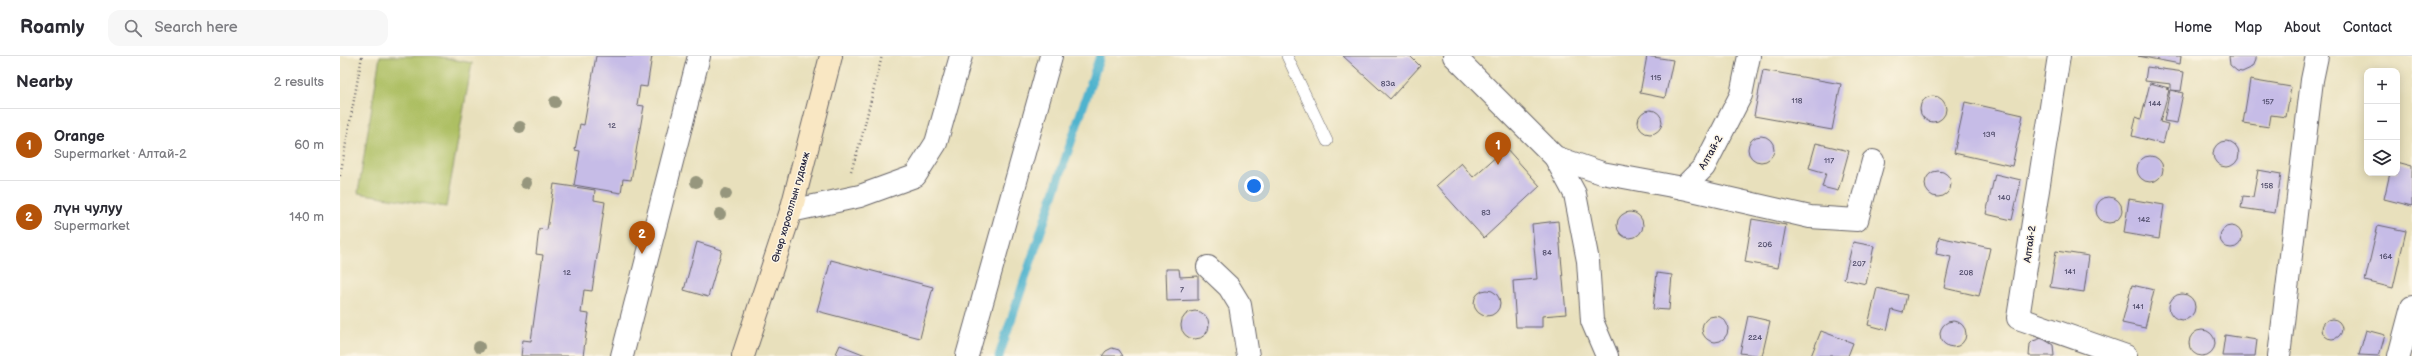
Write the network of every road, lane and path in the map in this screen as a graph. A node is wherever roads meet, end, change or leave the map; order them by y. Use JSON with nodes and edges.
{"nodes":[{"id":1,"x":362,"y":56,"type":"edge"},
{"id":2,"x":698,"y":56,"type":"edge"},
{"id":3,"x":831,"y":56,"type":"edge"},
{"id":4,"x":882,"y":56,"type":"edge"},
{"id":5,"x":961,"y":56,"type":"edge"},
{"id":6,"x":1051,"y":56,"type":"edge"},
{"id":7,"x":1287,"y":56,"type":"edge"},
{"id":8,"x":1454,"y":56,"type":"edge"},
{"id":9,"x":1748,"y":56,"type":"edge"},
{"id":10,"x":2059,"y":56,"type":"edge"},
{"id":11,"x":2317,"y":56,"type":"edge"},
{"id":12,"x":1326,"y":141,"type":"dead end"},
{"id":13,"x":1555,"y":157,"type":"junction"},
{"id":14,"x":1872,"y":161,"type":"dead end"},
{"id":15,"x":340,"y":176,"type":"edge"},
{"id":16,"x":1683,"y":188,"type":"junction"},
{"id":17,"x":842,"y":200,"type":"junction"},
{"id":18,"x":791,"y":211,"type":"junction"},
{"id":19,"x":1208,"y":267,"type":"dead end"},
{"id":20,"x":2412,"y":307,"type":"edge"},
{"id":21,"x":622,"y":356,"type":"edge"},
{"id":22,"x":743,"y":356,"type":"edge"},
{"id":23,"x":967,"y":356,"type":"edge"},
{"id":24,"x":1248,"y":356,"type":"edge"},
{"id":25,"x":1606,"y":356,"type":"edge"},
{"id":26,"x":2126,"y":356,"type":"edge"},
{"id":27,"x":2279,"y":356,"type":"edge"},
{"id":28,"x":2399,"y":356,"type":"edge"}],
"edges":[{"from":1,"to":15,"type":"path"},
{"from":2,"to":21,"type":"street"},
{"from":3,"to":18,"type":"main road","name":"Өнөр хорооллын гудамж"},
{"from":4,"to":17,"type":"path"},
{"from":5,"to":17,"type":"street"},
{"from":6,"to":23,"type":"street"},
{"from":7,"to":12,"type":"lane"},
{"from":8,"to":13,"type":"street"},
{"from":9,"to":16,"type":"street","name":"Алтай-2"},
{"from":10,"to":26,"type":"street","name":"Алтай-2"},
{"from":11,"to":27,"type":"street"},
{"from":13,"to":16,"type":"street"},
{"from":13,"to":25,"type":"street"},
{"from":14,"to":16,"type":"street"},
{"from":17,"to":18,"type":"street"},
{"from":18,"to":22,"type":"main road","name":"Өнөр хорооллын гудамж"},
{"from":19,"to":24,"type":"street"},
{"from":20,"to":28,"type":"street"}]}
